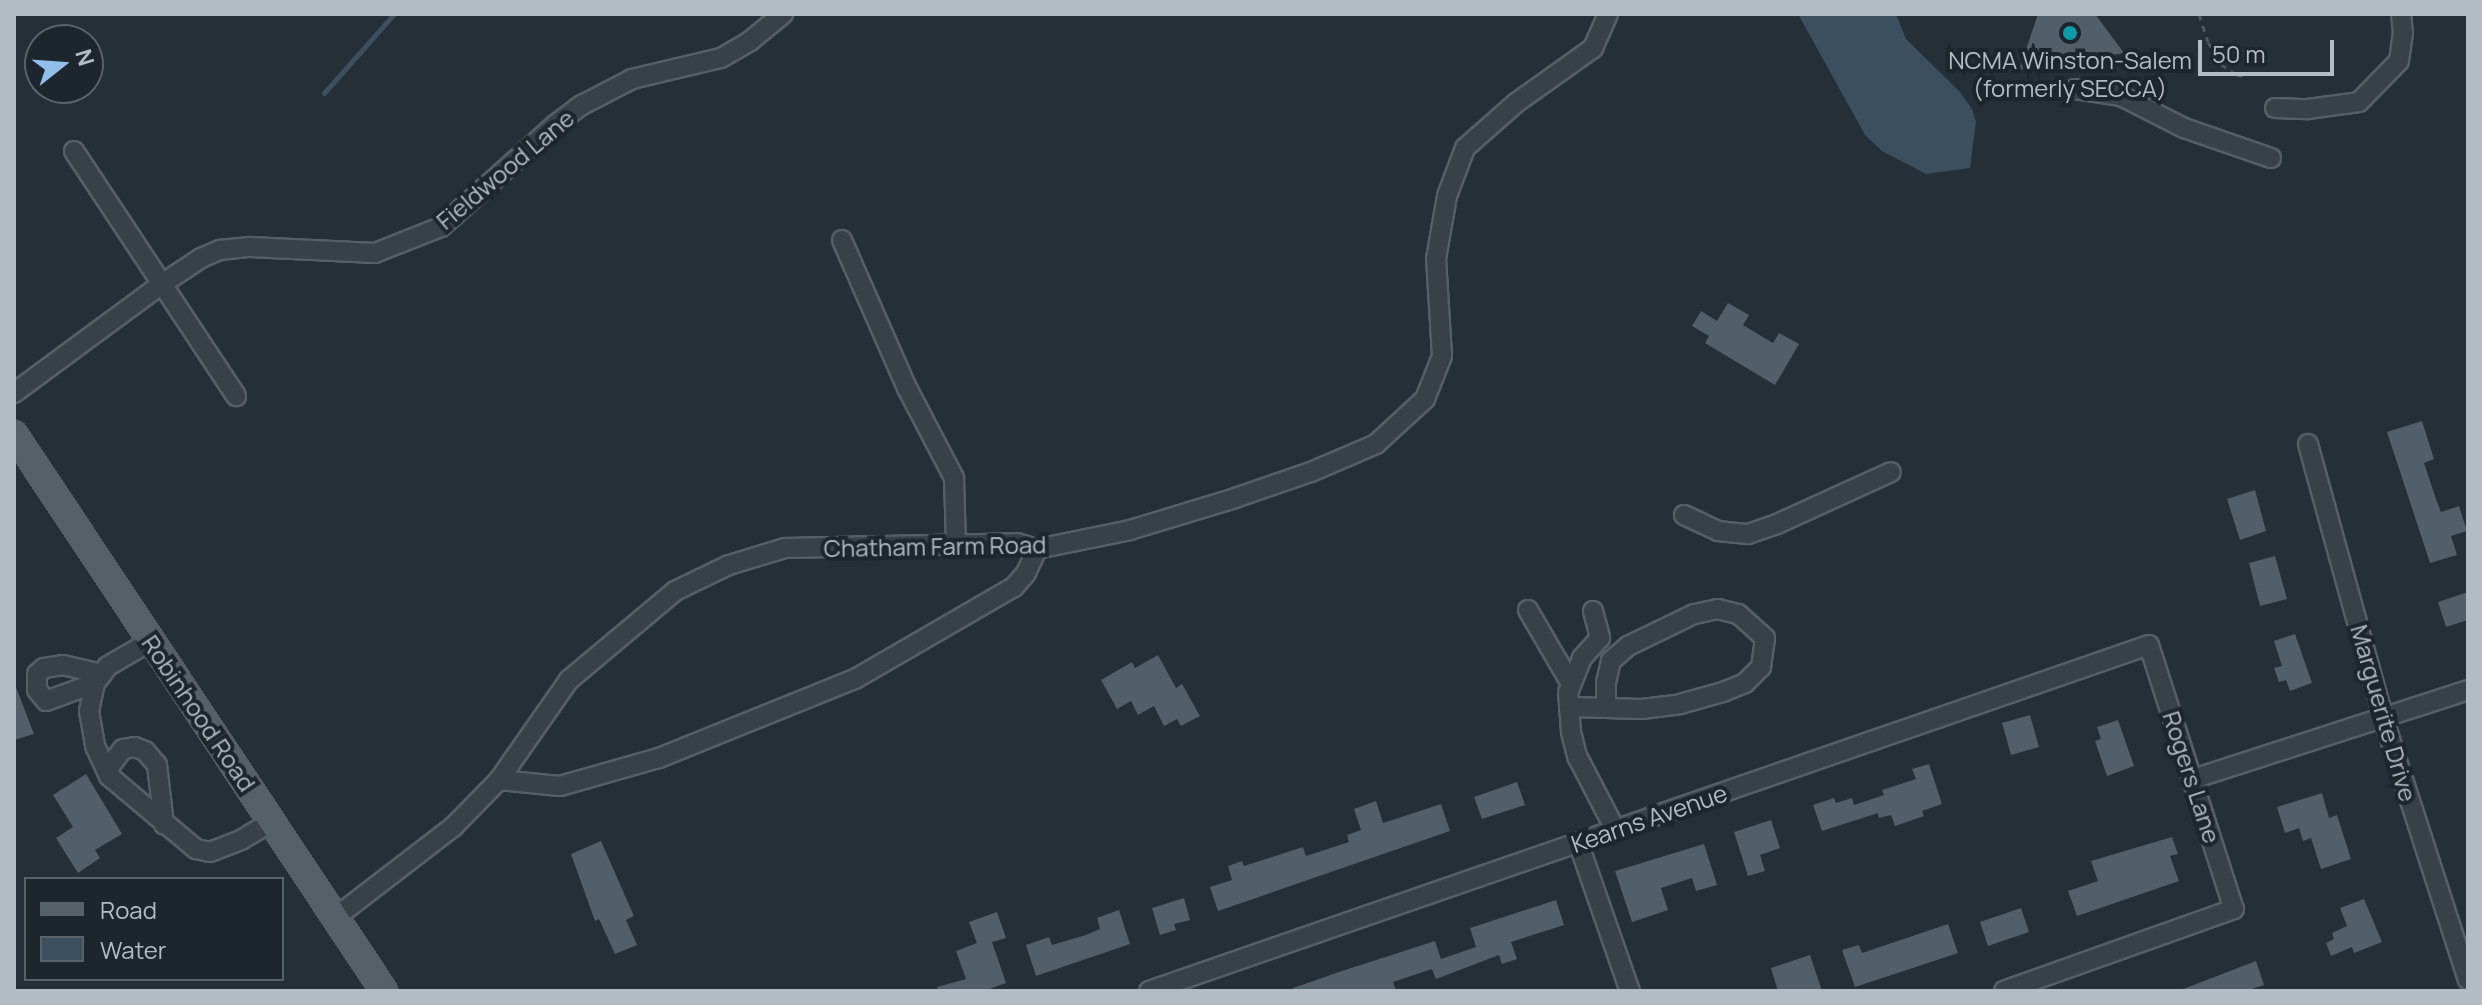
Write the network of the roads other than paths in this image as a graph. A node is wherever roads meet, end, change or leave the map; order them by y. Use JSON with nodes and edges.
{"nodes":[{"id":1,"x":783,"y":14,"type":"edge"},
{"id":2,"x":1608,"y":14,"type":"edge"},
{"id":3,"x":2401,"y":14,"type":"edge"},
{"id":4,"x":2075,"y":89,"type":"dead end"},
{"id":5,"x":2275,"y":108,"type":"dead end"},
{"id":6,"x":74,"y":151,"type":"dead end"},
{"id":7,"x":2271,"y":158,"type":"dead end"},
{"id":8,"x":842,"y":240,"type":"dead end"},
{"id":9,"x":162,"y":284,"type":"junction"},
{"id":10,"x":14,"y":393,"type":"edge"},
{"id":11,"x":236,"y":396,"type":"dead end"},
{"id":12,"x":14,"y":434,"type":"edge"},
{"id":13,"x":2308,"y":444,"type":"dead end"},
{"id":14,"x":1891,"y":472,"type":"dead end"},
{"id":15,"x":1684,"y":515,"type":"dead end"},
{"id":16,"x":956,"y":545,"type":"junction"},
{"id":17,"x":1037,"y":549,"type":"junction"},
{"id":18,"x":1528,"y":610,"type":"dead end"},
{"id":19,"x":1593,"y":611,"type":"dead end"},
{"id":20,"x":151,"y":641,"type":"junction"},
{"id":21,"x":2149,"y":645,"type":"joint"},
{"id":22,"x":1571,"y":684,"type":"junction"},
{"id":23,"x":2468,"y":690,"type":"edge"},
{"id":24,"x":1606,"y":705,"type":"junction"},
{"id":25,"x":1569,"y":707,"type":"junction"},
{"id":26,"x":2383,"y":717,"type":"junction"},
{"id":27,"x":109,"y":776,"type":"junction"},
{"id":28,"x":2193,"y":779,"type":"junction"},
{"id":29,"x":499,"y":780,"type":"junction"},
{"id":30,"x":271,"y":822,"type":"junction"},
{"id":31,"x":164,"y":825,"type":"junction"},
{"id":32,"x":1615,"y":829,"type":"junction"},
{"id":33,"x":1578,"y":842,"type":"junction"},
{"id":34,"x":336,"y":917,"type":"junction"},
{"id":35,"x":2468,"y":980,"type":"edge"},
{"id":36,"x":384,"y":991,"type":"edge"},
{"id":37,"x":1149,"y":991,"type":"edge"},
{"id":38,"x":1630,"y":991,"type":"edge"},
{"id":39,"x":2004,"y":991,"type":"edge"}],
"edges":[{"from":1,"to":9,"type":"street","name":"Fieldwood Lane"},
{"from":2,"to":17,"type":"street","name":"Chatham Farm Road"},
{"from":3,"to":5,"type":"street"},
{"from":4,"to":7,"type":"street"},
{"from":6,"to":9,"type":"street"},
{"from":8,"to":16,"type":"street"},
{"from":9,"to":10,"type":"street","name":"Fieldwood Lane"},
{"from":9,"to":11,"type":"street"},
{"from":12,"to":20,"type":"main road","name":"Robinhood Road"},
{"from":13,"to":26,"type":"street","name":"Marguerite Drive"},
{"from":14,"to":15,"type":"street"},
{"from":16,"to":17,"type":"street","name":"Chatham Farm Road"},
{"from":16,"to":29,"type":"street","name":"Chatham Farm Road"},
{"from":17,"to":29,"type":"street"},
{"from":18,"to":22,"type":"street"},
{"from":19,"to":22,"type":"street"},
{"from":20,"to":27,"type":"street"},
{"from":20,"to":30,"type":"main road","name":"Robinhood Road"},
{"from":21,"to":28,"type":"street","name":"Rogers Lane"},
{"from":21,"to":32,"type":"street","name":"Kearns Avenue"},
{"from":22,"to":25,"type":"street"},
{"from":23,"to":26,"type":"street"},
{"from":24,"to":24,"type":"street"},
{"from":24,"to":25,"type":"street"},
{"from":25,"to":32,"type":"street"},
{"from":26,"to":28,"type":"street"},
{"from":26,"to":35,"type":"street","name":"Marguerite Drive"},
{"from":27,"to":31,"type":"street"},
{"from":27,"to":31,"type":"street"},
{"from":28,"to":39,"type":"street","name":"Rogers Lane"},
{"from":29,"to":34,"type":"street","name":"Chatham Farm Road"},
{"from":30,"to":31,"type":"street"},
{"from":30,"to":34,"type":"main road","name":"Robinhood Road"},
{"from":32,"to":33,"type":"street","name":"Kearns Avenue"},
{"from":33,"to":37,"type":"street","name":"Kearns Avenue"},
{"from":33,"to":38,"type":"street"},
{"from":34,"to":36,"type":"main road","name":"Robinhood Road"}]}
